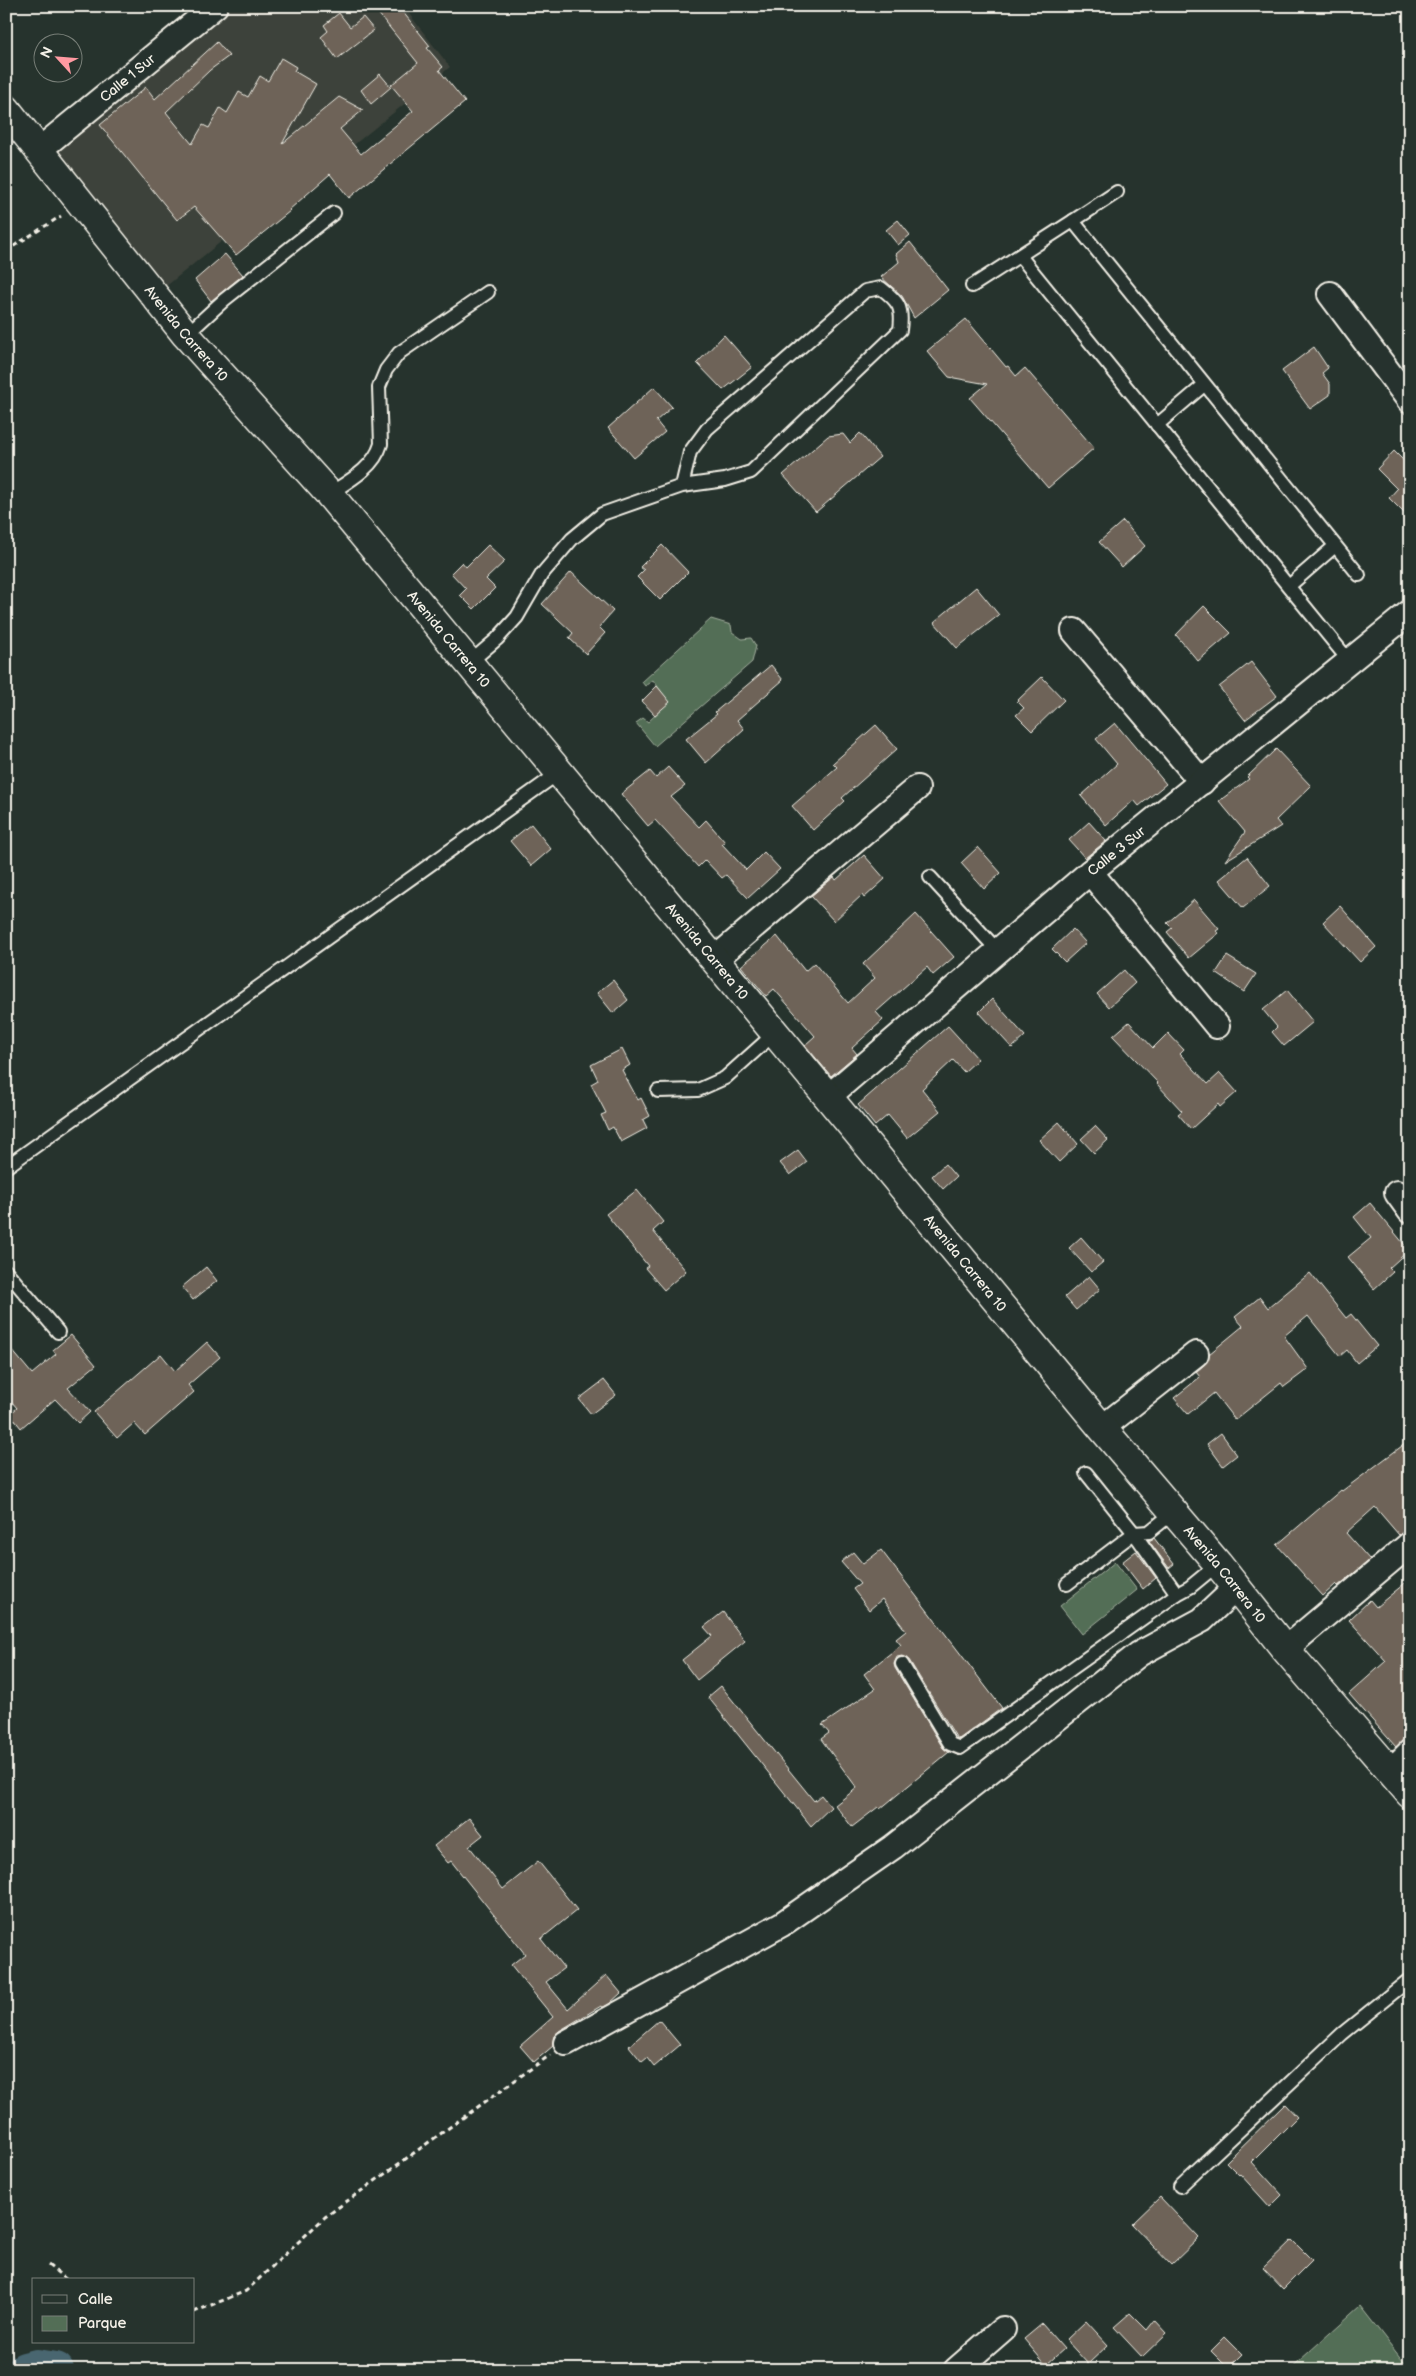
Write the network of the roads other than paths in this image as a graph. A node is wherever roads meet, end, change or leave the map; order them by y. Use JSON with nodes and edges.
{"nodes":[{"id":1,"x":207,"y":9,"type":"edge"},
{"id":2,"x":6,"y":109,"type":"edge"},
{"id":3,"x":40,"y":150,"type":"junction"},
{"id":4,"x":1117,"y":192,"type":"dead end"},
{"id":5,"x":334,"y":213,"type":"dead end"},
{"id":6,"x":1073,"y":221,"type":"junction"},
{"id":7,"x":1020,"y":256,"type":"junction"},
{"id":8,"x":972,"y":286,"type":"dead end"},
{"id":9,"x":488,"y":292,"type":"dead end"},
{"id":10,"x":1330,"y":294,"type":"dead end"},
{"id":11,"x":186,"y":335,"type":"junction"},
{"id":12,"x":1204,"y":385,"type":"junction"},
{"id":13,"x":1410,"y":401,"type":"edge"},
{"id":14,"x":1157,"y":425,"type":"junction"},
{"id":15,"x":682,"y":486,"type":"junction"},
{"id":16,"x":330,"y":494,"type":"junction"},
{"id":17,"x":1335,"y":546,"type":"junction"},
{"id":18,"x":1359,"y":575,"type":"dead end"},
{"id":19,"x":1289,"y":586,"type":"junction"},
{"id":20,"x":1410,"y":612,"type":"edge"},
{"id":21,"x":1074,"y":631,"type":"dead end"},
{"id":22,"x":1350,"y":662,"type":"junction"},
{"id":23,"x":469,"y":663,"type":"junction"},
{"id":24,"x":560,"y":772,"type":"junction"},
{"id":25,"x":1202,"y":782,"type":"junction"},
{"id":26,"x":917,"y":788,"type":"dead end"},
{"id":27,"x":1090,"y":872,"type":"junction"},
{"id":28,"x":930,"y":877,"type":"dead end"},
{"id":29,"x":998,"y":951,"type":"junction"},
{"id":30,"x":715,"y":959,"type":"junction"},
{"id":31,"x":1217,"y":1026,"type":"dead end"},
{"id":32,"x":775,"y":1033,"type":"junction"},
{"id":33,"x":658,"y":1091,"type":"dead end"},
{"id":34,"x":828,"y":1097,"type":"junction"},
{"id":35,"x":6,"y":1167,"type":"edge"},
{"id":36,"x":6,"y":1271,"type":"edge"},
{"id":37,"x":58,"y":1332,"type":"dead end"},
{"id":38,"x":1196,"y":1354,"type":"dead end"},
{"id":39,"x":1102,"y":1428,"type":"junction"},
{"id":40,"x":1086,"y":1473,"type":"dead end"},
{"id":41,"x":1174,"y":1512,"type":"junction"},
{"id":42,"x":1134,"y":1533,"type":"junction"},
{"id":43,"x":1410,"y":1544,"type":"edge"},
{"id":44,"x":1218,"y":1564,"type":"junction"},
{"id":45,"x":1067,"y":1584,"type":"dead end"},
{"id":46,"x":1236,"y":1588,"type":"junction"},
{"id":47,"x":1176,"y":1594,"type":"junction"},
{"id":48,"x":1285,"y":1649,"type":"junction"},
{"id":49,"x":902,"y":1664,"type":"dead end"},
{"id":50,"x":1410,"y":1752,"type":"edge"},
{"id":51,"x":1390,"y":1772,"type":"junction"},
{"id":52,"x":1410,"y":1794,"type":"edge"},
{"id":53,"x":1410,"y":1979,"type":"edge"},
{"id":54,"x":566,"y":2043,"type":"road end"},
{"id":55,"x":1180,"y":2186,"type":"dead end"},
{"id":56,"x":1003,"y":2329,"type":"dead end"},
{"id":57,"x":956,"y":2370,"type":"edge"}],
"edges":[{"from":1,"to":3,"type":"street","name":"Calle 1 Sur"},
{"from":2,"to":3,"type":"street","name":"Avenida Carrera 10"},
{"from":3,"to":11,"type":"street","name":"Avenida Carrera 10"},
{"from":4,"to":6,"type":"lane"},
{"from":5,"to":11,"type":"lane"},
{"from":6,"to":7,"type":"lane"},
{"from":6,"to":12,"type":"lane"},
{"from":7,"to":8,"type":"lane"},
{"from":7,"to":14,"type":"lane"},
{"from":9,"to":16,"type":"lane"},
{"from":10,"to":13,"type":"street"},
{"from":11,"to":16,"type":"street","name":"Avenida Carrera 10"},
{"from":12,"to":14,"type":"lane"},
{"from":12,"to":17,"type":"lane"},
{"from":14,"to":19,"type":"lane"},
{"from":15,"to":15,"type":"lane"},
{"from":15,"to":23,"type":"lane"},
{"from":16,"to":23,"type":"street","name":"Avenida Carrera 10"},
{"from":17,"to":18,"type":"lane"},
{"from":17,"to":19,"type":"lane"},
{"from":19,"to":22,"type":"lane"},
{"from":20,"to":22,"type":"street","name":"Calle 3 Sur"},
{"from":21,"to":25,"type":"street"},
{"from":22,"to":25,"type":"street","name":"Calle 3 Sur"},
{"from":23,"to":24,"type":"street","name":"Avenida Carrera 10"},
{"from":24,"to":30,"type":"street","name":"Avenida Carrera 10"},
{"from":24,"to":35,"type":"lane"},
{"from":25,"to":27,"type":"street","name":"Calle 3 Sur"},
{"from":26,"to":30,"type":"street"},
{"from":27,"to":29,"type":"street","name":"Calle 3 Sur"},
{"from":27,"to":31,"type":"street"},
{"from":28,"to":29,"type":"lane"},
{"from":29,"to":34,"type":"street","name":"Calle 3 Sur"},
{"from":30,"to":32,"type":"street","name":"Avenida Carrera 10"},
{"from":32,"to":33,"type":"lane"},
{"from":32,"to":34,"type":"street","name":"Avenida Carrera 10"},
{"from":34,"to":39,"type":"street","name":"Avenida Carrera 10"},
{"from":36,"to":37,"type":"lane"},
{"from":38,"to":39,"type":"street"},
{"from":39,"to":41,"type":"street","name":"Avenida Carrera 10"},
{"from":40,"to":42,"type":"lane"},
{"from":41,"to":42,"type":"lane"},
{"from":41,"to":44,"type":"street","name":"Avenida Carrera 10"},
{"from":42,"to":45,"type":"lane"},
{"from":42,"to":47,"type":"lane"},
{"from":43,"to":48,"type":"street"},
{"from":44,"to":46,"type":"street","name":"Avenida Carrera 10"},
{"from":44,"to":47,"type":"lane"},
{"from":46,"to":48,"type":"street","name":"Avenida Carrera 10"},
{"from":46,"to":54,"type":"street"},
{"from":47,"to":49,"type":"lane"},
{"from":48,"to":51,"type":"street","name":"Avenida Carrera 10"},
{"from":50,"to":51,"type":"street"},
{"from":51,"to":52,"type":"street","name":"Avenida Carrera 10"},
{"from":53,"to":55,"type":"lane"},
{"from":56,"to":57,"type":"street"}]}
